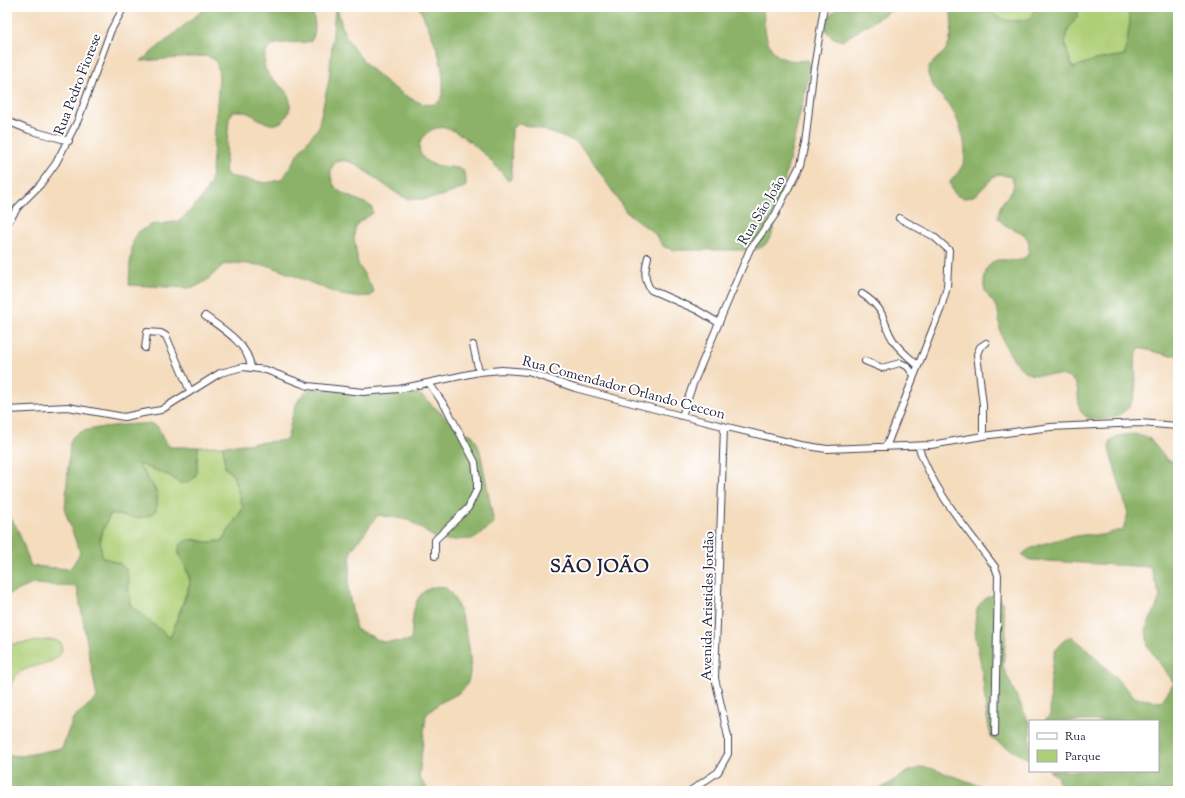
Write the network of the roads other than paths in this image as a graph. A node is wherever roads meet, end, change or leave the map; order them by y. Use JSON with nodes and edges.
{"nodes":[{"id":1,"x":124,"y":7,"type":"edge"},
{"id":2,"x":824,"y":7,"type":"edge"},
{"id":3,"x":7,"y":122,"type":"edge"},
{"id":4,"x":69,"y":141,"type":"junction"},
{"id":5,"x":899,"y":218,"type":"dead end"},
{"id":6,"x":7,"y":222,"type":"edge"},
{"id":7,"x":648,"y":257,"type":"dead end"},
{"id":8,"x":862,"y":294,"type":"dead end"},
{"id":9,"x":205,"y":316,"type":"dead end"},
{"id":10,"x":719,"y":323,"type":"junction"},
{"id":11,"x":986,"y":343,"type":"dead end"},
{"id":12,"x":473,"y":345,"type":"dead end"},
{"id":13,"x":145,"y":348,"type":"dead end"},
{"id":14,"x":865,"y":361,"type":"dead end"},
{"id":15,"x":917,"y":365,"type":"junction"},
{"id":16,"x":251,"y":367,"type":"junction"},
{"id":17,"x":479,"y":372,"type":"junction"},
{"id":18,"x":914,"y":375,"type":"junction"},
{"id":19,"x":429,"y":382,"type":"junction"},
{"id":20,"x":190,"y":390,"type":"junction"},
{"id":21,"x":7,"y":410,"type":"edge"},
{"id":22,"x":682,"y":416,"type":"junction"},
{"id":23,"x":724,"y":426,"type":"junction"},
{"id":24,"x":1178,"y":426,"type":"edge"},
{"id":25,"x":983,"y":436,"type":"junction"},
{"id":26,"x":918,"y":446,"type":"junction"},
{"id":27,"x":886,"y":447,"type":"junction"},
{"id":28,"x":435,"y":556,"type":"dead end"},
{"id":29,"x":995,"y":733,"type":"dead end"},
{"id":30,"x":690,"y":791,"type":"edge"}],
"edges":[{"from":1,"to":4,"type":"street","name":"Rua Pedro Fiorese"},
{"from":2,"to":10,"type":"street","name":"Rua São João"},
{"from":3,"to":4,"type":"street"},
{"from":4,"to":6,"type":"street","name":"Rua Pedro Fiorese"},
{"from":5,"to":15,"type":"street"},
{"from":7,"to":10,"type":"street"},
{"from":8,"to":15,"type":"street"},
{"from":9,"to":16,"type":"street"},
{"from":10,"to":22,"type":"street","name":"Rua São João"},
{"from":11,"to":25,"type":"street"},
{"from":12,"to":17,"type":"street"},
{"from":13,"to":20,"type":"street"},
{"from":14,"to":18,"type":"street"},
{"from":15,"to":18,"type":"street"},
{"from":16,"to":19,"type":"street","name":"Rua Comendador Orlando Ceccon"},
{"from":16,"to":20,"type":"street","name":"Rua Comendador Orlando Ceccon"},
{"from":17,"to":19,"type":"street","name":"Rua Comendador Orlando Ceccon"},
{"from":17,"to":22,"type":"street","name":"Rua Comendador Orlando Ceccon"},
{"from":18,"to":27,"type":"street"},
{"from":19,"to":28,"type":"street"},
{"from":20,"to":21,"type":"street","name":"Rua Comendador Orlando Ceccon"},
{"from":22,"to":23,"type":"street","name":"Rua Comendador Orlando Ceccon"},
{"from":23,"to":27,"type":"street","name":"Rua Comendador Orlando Ceccon"},
{"from":23,"to":30,"type":"street","name":"Avenida Aristides Jordão"},
{"from":24,"to":25,"type":"street","name":"Rua Comendador Orlando Ceccon"},
{"from":25,"to":26,"type":"street","name":"Rua Comendador Orlando Ceccon"},
{"from":26,"to":27,"type":"street","name":"Rua Comendador Orlando Ceccon"},
{"from":26,"to":29,"type":"street"}]}
